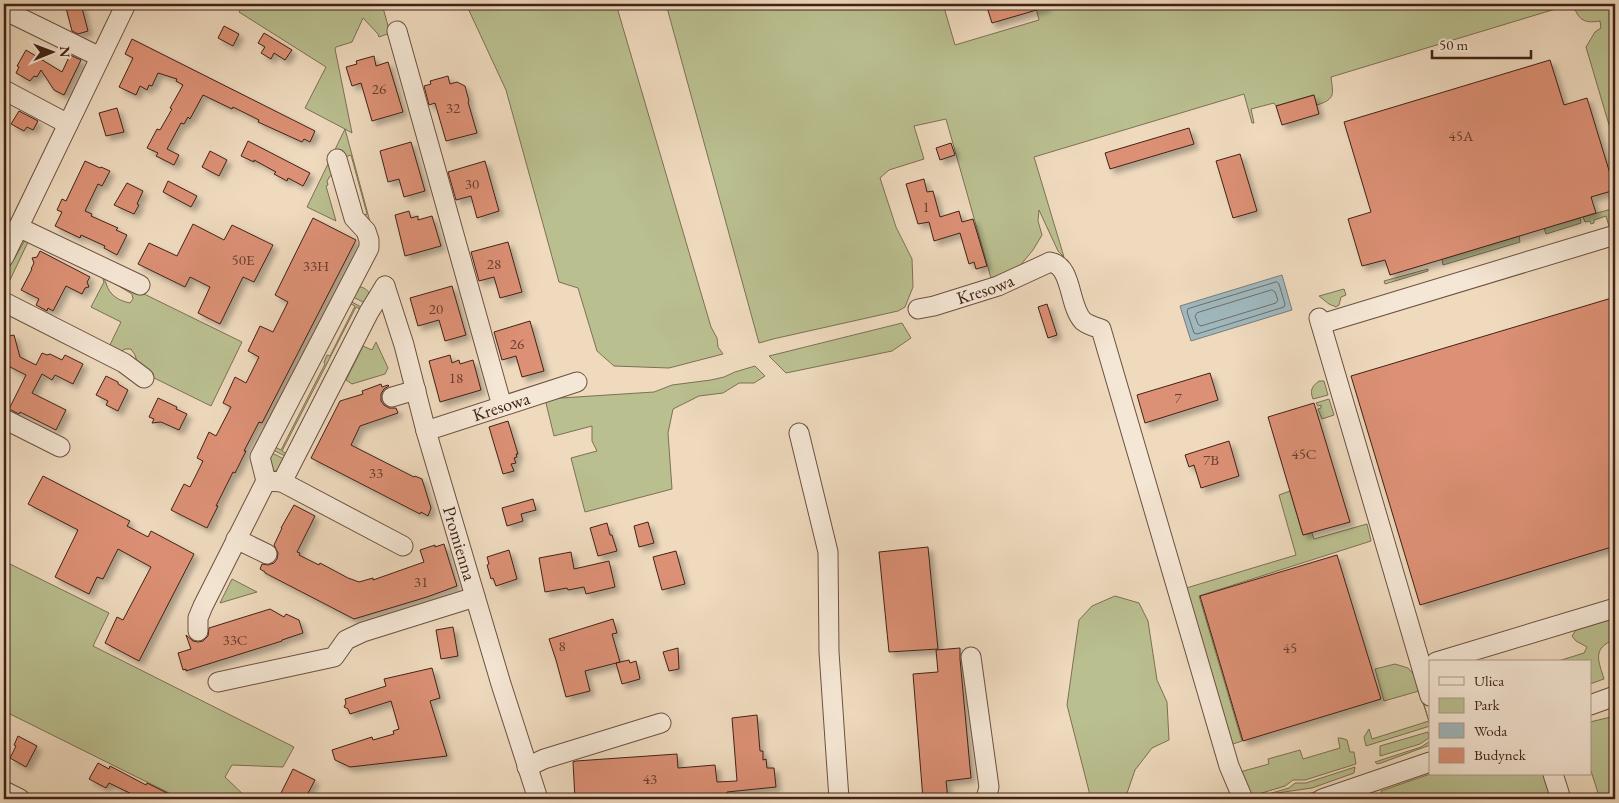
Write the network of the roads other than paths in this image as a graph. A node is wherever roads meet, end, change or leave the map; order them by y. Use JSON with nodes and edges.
{"nodes":[{"id":1,"x":126,"y":4,"type":"edge"},
{"id":2,"x":4,"y":10,"type":"edge"},
{"id":3,"x":397,"y":32,"type":"dead end"},
{"id":4,"x":100,"y":57,"type":"junction"},
{"id":5,"x":4,"y":90,"type":"edge"},
{"id":6,"x":68,"y":124,"type":"junction"},
{"id":7,"x":338,"y":159,"type":"dead end"},
{"id":8,"x":18,"y":227,"type":"junction"},
{"id":9,"x":1615,"y":235,"type":"edge"},
{"id":10,"x":4,"y":257,"type":"edge"},
{"id":11,"x":354,"y":276,"type":"junction"},
{"id":12,"x":140,"y":285,"type":"dead end"},
{"id":13,"x":385,"y":286,"type":"junction"},
{"id":14,"x":4,"y":302,"type":"edge"},
{"id":15,"x":918,"y":309,"type":"dead end"},
{"id":16,"x":144,"y":378,"type":"dead end"},
{"id":17,"x":577,"y":382,"type":"dead end"},
{"id":18,"x":416,"y":390,"type":"junction"},
{"id":19,"x":392,"y":398,"type":"dead end"},
{"id":20,"x":502,"y":406,"type":"junction"},
{"id":21,"x":4,"y":419,"type":"edge"},
{"id":22,"x":426,"y":431,"type":"junction"},
{"id":23,"x":799,"y":433,"type":"dead end"},
{"id":24,"x":60,"y":447,"type":"dead end"},
{"id":25,"x":274,"y":481,"type":"junction"},
{"id":26,"x":236,"y":539,"type":"junction"},
{"id":27,"x":403,"y":546,"type":"dead end"},
{"id":28,"x":267,"y":554,"type":"dead end"},
{"id":29,"x":475,"y":596,"type":"junction"},
{"id":30,"x":1615,"y":608,"type":"edge"},
{"id":31,"x":198,"y":631,"type":"dead end"},
{"id":32,"x":971,"y":656,"type":"dead end"},
{"id":33,"x":1442,"y":660,"type":"edge"},
{"id":34,"x":1429,"y":664,"type":"edge"},
{"id":35,"x":218,"y":682,"type":"dead end"},
{"id":36,"x":1615,"y":696,"type":"edge"},
{"id":37,"x":1592,"y":704,"type":"edge"},
{"id":38,"x":661,"y":723,"type":"dead end"},
{"id":39,"x":1429,"y":762,"type":"edge"},
{"id":40,"x":527,"y":767,"type":"junction"},
{"id":41,"x":1554,"y":776,"type":"edge"},
{"id":42,"x":4,"y":791,"type":"edge"},
{"id":43,"x":1372,"y":791,"type":"edge"},
{"id":44,"x":20,"y":799,"type":"edge"},
{"id":45,"x":538,"y":799,"type":"edge"},
{"id":46,"x":839,"y":799,"type":"edge"},
{"id":47,"x":986,"y":799,"type":"edge"},
{"id":48,"x":1243,"y":799,"type":"edge"},
{"id":49,"x":1322,"y":799,"type":"edge"},
{"id":50,"x":1560,"y":799,"type":"edge"}],
"edges":[{"from":1,"to":4,"type":"street"},
{"from":2,"to":4,"type":"street"},
{"from":3,"to":20,"type":"street"},
{"from":4,"to":6,"type":"street"},
{"from":5,"to":6,"type":"street"},
{"from":6,"to":8,"type":"street"},
{"from":7,"to":11,"type":"street"},
{"from":8,"to":10,"type":"street"},
{"from":8,"to":12,"type":"street"},
{"from":9,"to":34,"type":"street"},
{"from":11,"to":13,"type":"street"},
{"from":11,"to":25,"type":"street"},
{"from":13,"to":18,"type":"street","name":"Promienna"},
{"from":13,"to":25,"type":"street"},
{"from":14,"to":16,"type":"street"},
{"from":15,"to":48,"type":"street","name":"Kresowa"},
{"from":17,"to":20,"type":"street","name":"Kresowa"},
{"from":18,"to":19,"type":"street"},
{"from":18,"to":22,"type":"street","name":"Promienna"},
{"from":20,"to":22,"type":"street","name":"Kresowa"},
{"from":21,"to":24,"type":"street"},
{"from":22,"to":29,"type":"street","name":"Promienna"},
{"from":23,"to":46,"type":"street"},
{"from":25,"to":26,"type":"street"},
{"from":25,"to":27,"type":"street"},
{"from":26,"to":28,"type":"street"},
{"from":26,"to":31,"type":"street"},
{"from":29,"to":35,"type":"street"},
{"from":29,"to":40,"type":"street","name":"Promienna"},
{"from":30,"to":33,"type":"street"},
{"from":32,"to":47,"type":"street"},
{"from":36,"to":37,"type":"street"},
{"from":38,"to":40,"type":"street"},
{"from":39,"to":43,"type":"street"},
{"from":40,"to":45,"type":"street","name":"Promienna"},
{"from":41,"to":50,"type":"street"},
{"from":42,"to":44,"type":"street"},
{"from":43,"to":49,"type":"street"}]}
